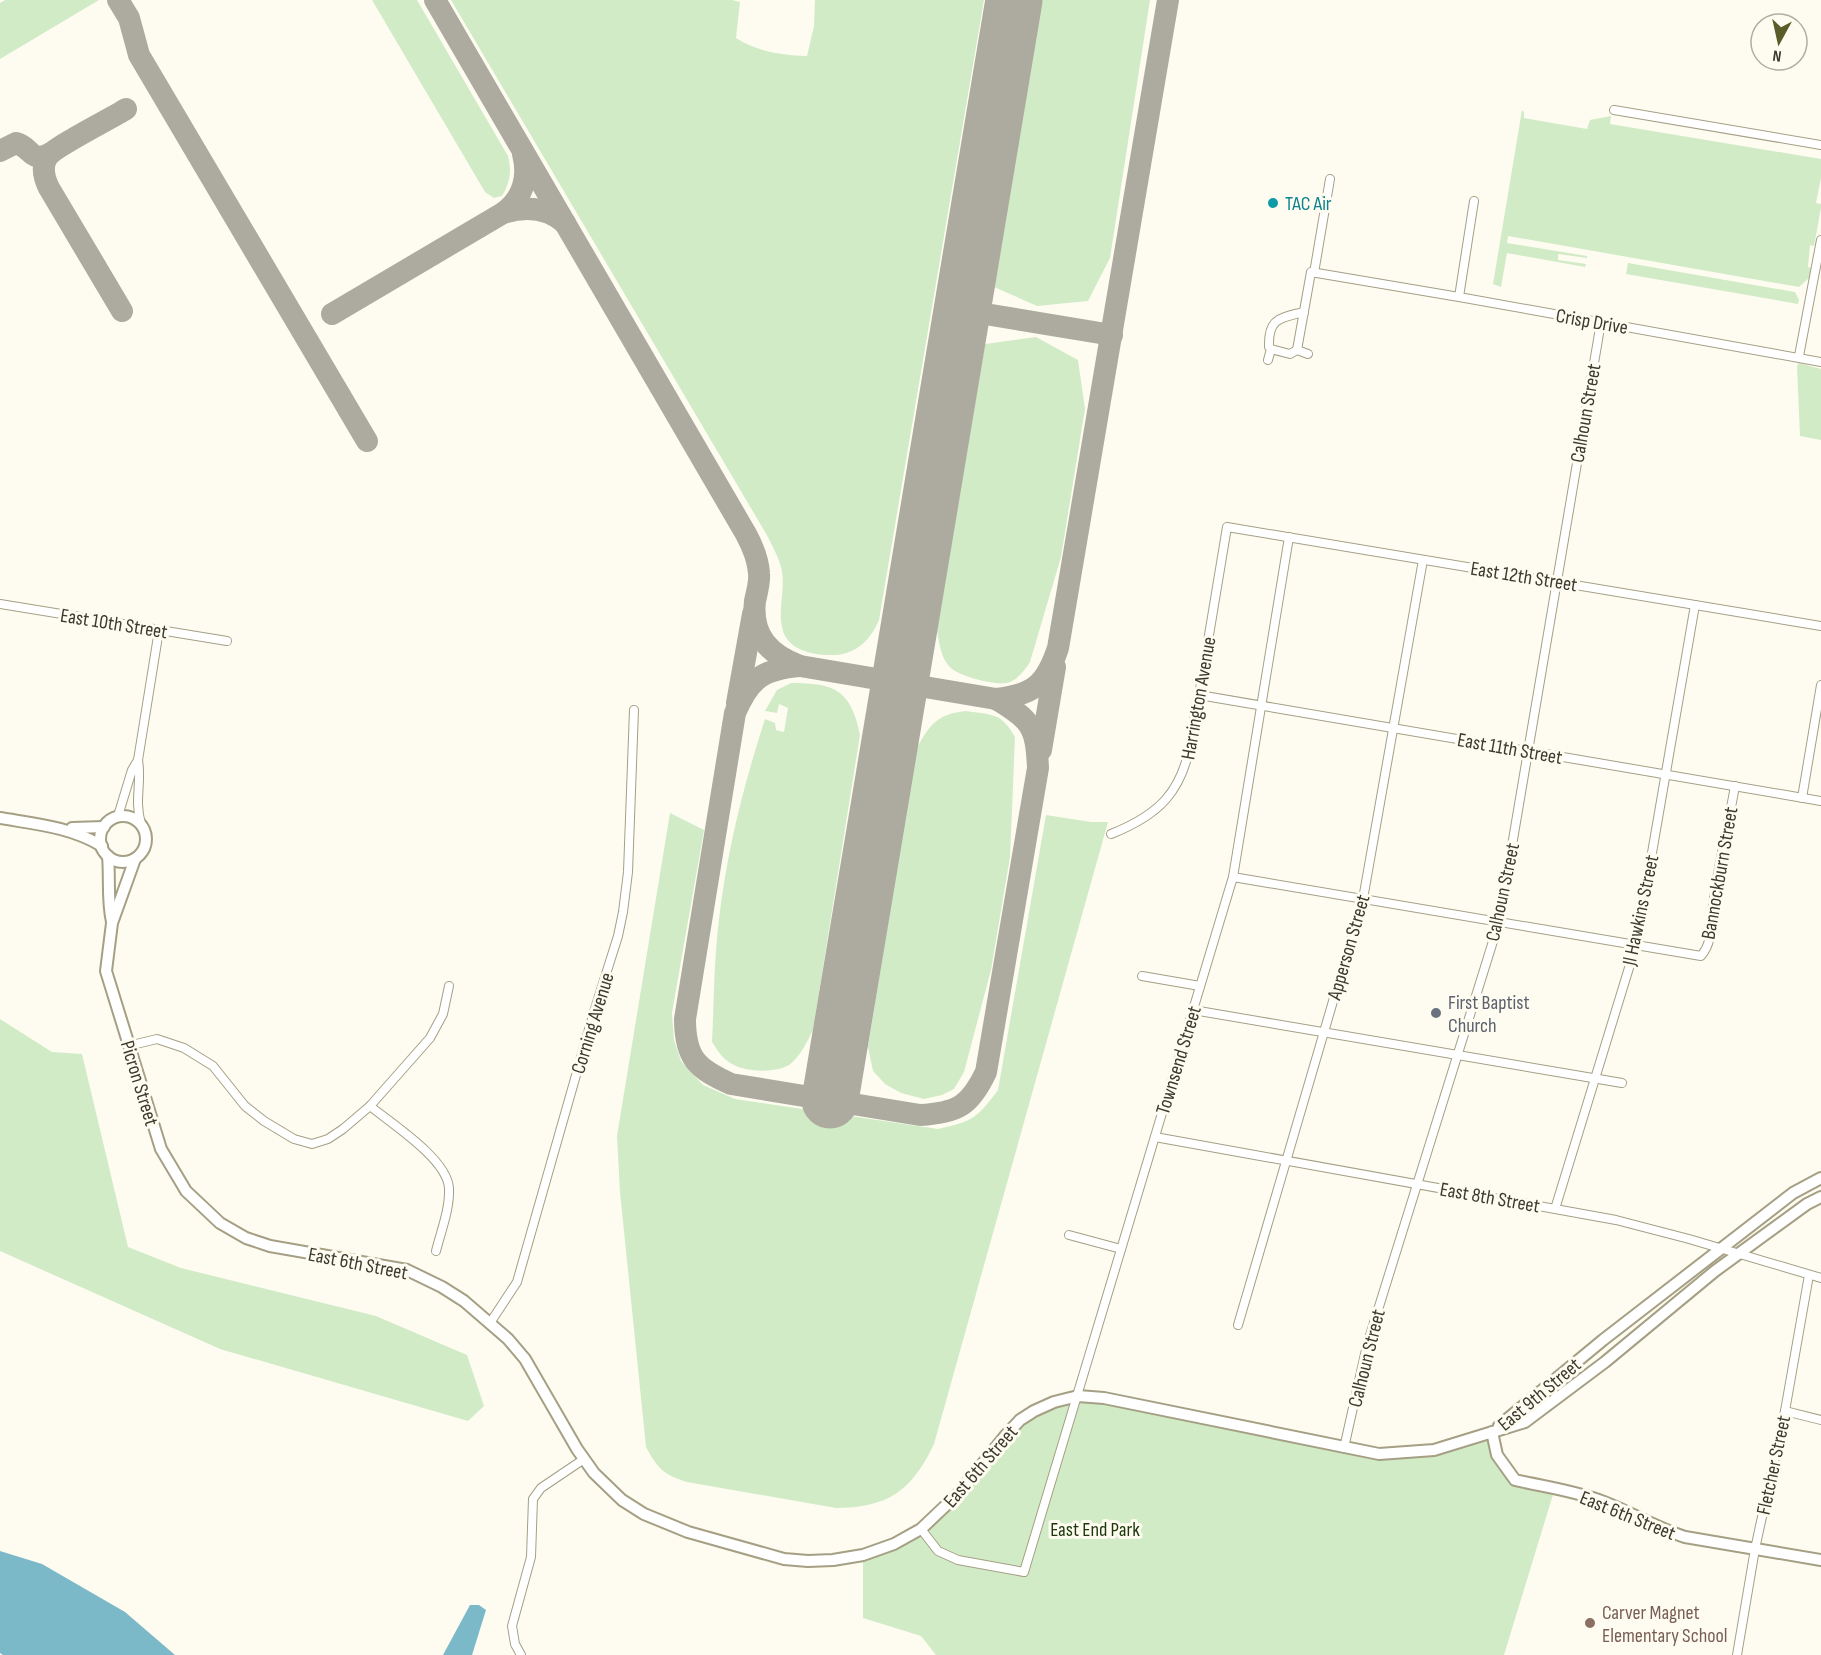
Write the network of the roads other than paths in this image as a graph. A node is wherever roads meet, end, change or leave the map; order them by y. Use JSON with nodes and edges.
{"nodes":[{"id":1,"x":1614,"y":110,"type":"dead end"},
{"id":2,"x":1821,"y":145,"type":"edge"},
{"id":3,"x":1330,"y":179,"type":"dead end"},
{"id":4,"x":1474,"y":201,"type":"dead end"},
{"id":5,"x":1821,"y":240,"type":"edge"},
{"id":6,"x":1314,"y":273,"type":"junction"},
{"id":7,"x":1459,"y":297,"type":"junction"},
{"id":8,"x":1304,"y":312,"type":"junction"},
{"id":9,"x":1601,"y":322,"type":"junction"},
{"id":10,"x":1271,"y":349,"type":"junction"},
{"id":11,"x":1297,"y":350,"type":"junction"},
{"id":12,"x":1308,"y":354,"type":"dead end"},
{"id":13,"x":1798,"y":356,"type":"junction"},
{"id":14,"x":1268,"y":360,"type":"dead end"},
{"id":15,"x":1821,"y":362,"type":"edge"},
{"id":16,"x":1227,"y":527,"type":"joint"},
{"id":17,"x":1289,"y":537,"type":"junction"},
{"id":18,"x":1423,"y":560,"type":"junction"},
{"id":19,"x":1557,"y":582,"type":"junction"},
{"id":20,"x":0,"y":604,"type":"edge"},
{"id":21,"x":1695,"y":605,"type":"junction"},
{"id":22,"x":1821,"y":626,"type":"edge"},
{"id":23,"x":159,"y":630,"type":"junction"},
{"id":24,"x":227,"y":641,"type":"dead end"},
{"id":25,"x":1821,"y":685,"type":"edge"},
{"id":26,"x":1199,"y":695,"type":"junction"},
{"id":27,"x":1262,"y":706,"type":"junction"},
{"id":28,"x":633,"y":710,"type":"dead end"},
{"id":29,"x":1393,"y":728,"type":"junction"},
{"id":30,"x":1528,"y":751,"type":"junction"},
{"id":31,"x":138,"y":760,"type":"junction"},
{"id":32,"x":1666,"y":774,"type":"junction"},
{"id":33,"x":1735,"y":786,"type":"junction"},
{"id":34,"x":1802,"y":798,"type":"junction"},
{"id":35,"x":1821,"y":801,"type":"edge"},
{"id":36,"x":118,"y":816,"type":"junction"},
{"id":37,"x":0,"y":818,"type":"edge"},
{"id":38,"x":141,"y":824,"type":"junction"},
{"id":39,"x":48,"y":827,"type":"junction"},
{"id":40,"x":104,"y":827,"type":"junction"},
{"id":41,"x":1111,"y":834,"type":"dead end"},
{"id":42,"x":105,"y":851,"type":"junction"},
{"id":43,"x":135,"y":859,"type":"junction"},
{"id":44,"x":1233,"y":877,"type":"junction"},
{"id":45,"x":1363,"y":899,"type":"junction"},
{"id":46,"x":1499,"y":922,"type":"junction"},
{"id":47,"x":112,"y":923,"type":"junction"},
{"id":48,"x":1636,"y":945,"type":"junction"},
{"id":49,"x":1142,"y":976,"type":"dead end"},
{"id":50,"x":449,"y":986,"type":"dead end"},
{"id":51,"x":1200,"y":986,"type":"junction"},
{"id":52,"x":1193,"y":1010,"type":"junction"},
{"id":53,"x":1324,"y":1033,"type":"junction"},
{"id":54,"x":128,"y":1046,"type":"junction"},
{"id":55,"x":1458,"y":1055,"type":"junction"},
{"id":56,"x":1595,"y":1079,"type":"junction"},
{"id":57,"x":1622,"y":1083,"type":"dead end"},
{"id":58,"x":370,"y":1106,"type":"junction"},
{"id":59,"x":1155,"y":1137,"type":"junction"},
{"id":60,"x":1286,"y":1161,"type":"junction"},
{"id":61,"x":1821,"y":1178,"type":"edge"},
{"id":62,"x":1417,"y":1184,"type":"junction"},
{"id":63,"x":1821,"y":1197,"type":"edge"},
{"id":64,"x":1555,"y":1209,"type":"junction"},
{"id":65,"x":220,"y":1223,"type":"joint"},
{"id":66,"x":1069,"y":1235,"type":"dead end"},
{"id":67,"x":1121,"y":1249,"type":"junction"},
{"id":68,"x":1723,"y":1249,"type":"junction"},
{"id":69,"x":436,"y":1251,"type":"dead end"},
{"id":70,"x":1739,"y":1254,"type":"junction"},
{"id":71,"x":1809,"y":1275,"type":"junction"},
{"id":72,"x":1821,"y":1278,"type":"edge"},
{"id":73,"x":490,"y":1323,"type":"junction"},
{"id":74,"x":1238,"y":1325,"type":"dead end"},
{"id":75,"x":1078,"y":1396,"type":"junction"},
{"id":76,"x":1785,"y":1411,"type":"junction"},
{"id":77,"x":1821,"y":1420,"type":"edge"},
{"id":78,"x":1492,"y":1432,"type":"junction"},
{"id":79,"x":1344,"y":1448,"type":"junction"},
{"id":80,"x":584,"y":1459,"type":"junction"},
{"id":81,"x":921,"y":1529,"type":"junction"},
{"id":82,"x":1755,"y":1550,"type":"junction"},
{"id":83,"x":1821,"y":1560,"type":"edge"},
{"id":84,"x":520,"y":1655,"type":"edge"},
{"id":85,"x":1737,"y":1655,"type":"edge"}],
"edges":[{"from":1,"to":2,"type":"street"},
{"from":3,"to":6,"type":"street"},
{"from":4,"to":7,"type":"street"},
{"from":5,"to":13,"type":"street"},
{"from":6,"to":7,"type":"street","name":"Crisp Drive"},
{"from":6,"to":8,"type":"street"},
{"from":7,"to":9,"type":"street","name":"Crisp Drive"},
{"from":8,"to":10,"type":"street"},
{"from":8,"to":11,"type":"street"},
{"from":9,"to":13,"type":"street","name":"Crisp Drive"},
{"from":9,"to":19,"type":"street","name":"Calhoun Street"},
{"from":10,"to":11,"type":"street"},
{"from":10,"to":14,"type":"street"},
{"from":11,"to":12,"type":"street"},
{"from":13,"to":15,"type":"street","name":"Crisp Drive"},
{"from":16,"to":17,"type":"street","name":"East 12th Street"},
{"from":16,"to":26,"type":"street","name":"Harrington Avenue"},
{"from":17,"to":18,"type":"street","name":"East 12th Street"},
{"from":17,"to":27,"type":"street","name":"Townsend Street"},
{"from":18,"to":19,"type":"street","name":"East 12th Street"},
{"from":18,"to":29,"type":"street","name":"Apperson Street"},
{"from":19,"to":21,"type":"street","name":"East 12th Street"},
{"from":19,"to":30,"type":"street","name":"Calhoun Street"},
{"from":20,"to":23,"type":"street","name":"East 10th Street"},
{"from":21,"to":22,"type":"street","name":"East 12th Street"},
{"from":21,"to":32,"type":"street","name":"Jl Hawkins Street"},
{"from":23,"to":24,"type":"street","name":"East 10th Street"},
{"from":23,"to":31,"type":"street"},
{"from":25,"to":34,"type":"street"},
{"from":26,"to":27,"type":"street","name":"East 11th Street"},
{"from":26,"to":41,"type":"street","name":"Harrington Avenue"},
{"from":27,"to":29,"type":"street","name":"East 11th Street"},
{"from":27,"to":44,"type":"street","name":"Townsend Street"},
{"from":28,"to":73,"type":"street","name":"Corning Avenue"},
{"from":29,"to":30,"type":"street","name":"East 11th Street"},
{"from":29,"to":45,"type":"street","name":"Apperson Street"},
{"from":30,"to":32,"type":"street","name":"East 11th Street"},
{"from":30,"to":46,"type":"street","name":"Calhoun Street"},
{"from":31,"to":36,"type":"street"},
{"from":31,"to":38,"type":"street"},
{"from":32,"to":33,"type":"street","name":"East 11th Street"},
{"from":32,"to":48,"type":"street","name":"Jl Hawkins Street"},
{"from":33,"to":34,"type":"street","name":"East 11th Street"},
{"from":33,"to":48,"type":"street","name":"Bannockburn Street"},
{"from":34,"to":35,"type":"street","name":"East 11th Street"},
{"from":36,"to":38,"type":"main road"},
{"from":36,"to":40,"type":"main road"},
{"from":37,"to":39,"type":"main road"},
{"from":38,"to":43,"type":"main road"},
{"from":39,"to":40,"type":"main road"},
{"from":39,"to":42,"type":"main road"},
{"from":40,"to":42,"type":"main road"},
{"from":42,"to":43,"type":"main road"},
{"from":42,"to":47,"type":"main road","name":"Picron Street"},
{"from":43,"to":47,"type":"main road","name":"Picron Street"},
{"from":44,"to":45,"type":"street"},
{"from":44,"to":51,"type":"street","name":"Townsend Street"},
{"from":45,"to":46,"type":"street"},
{"from":45,"to":53,"type":"street","name":"Apperson Street"},
{"from":46,"to":48,"type":"street"},
{"from":46,"to":55,"type":"street","name":"Calhoun Street"},
{"from":47,"to":54,"type":"main road","name":"Picron Street"},
{"from":48,"to":56,"type":"street","name":"Jl Hawkins Street"},
{"from":49,"to":51,"type":"street"},
{"from":50,"to":58,"type":"street"},
{"from":51,"to":52,"type":"street","name":"Townsend Street"},
{"from":52,"to":53,"type":"street"},
{"from":52,"to":59,"type":"street","name":"Townsend Street"},
{"from":53,"to":55,"type":"street"},
{"from":53,"to":60,"type":"street","name":"Apperson Street"},
{"from":54,"to":58,"type":"street"},
{"from":54,"to":65,"type":"main road","name":"Picron Street"},
{"from":55,"to":56,"type":"street"},
{"from":55,"to":62,"type":"street","name":"Calhoun Street"},
{"from":56,"to":57,"type":"street"},
{"from":56,"to":64,"type":"street","name":"Jl Hawkins Street"},
{"from":58,"to":69,"type":"street"},
{"from":59,"to":60,"type":"street","name":"East 8th Street"},
{"from":59,"to":67,"type":"street","name":"Townsend Street"},
{"from":60,"to":62,"type":"street","name":"East 8th Street"},
{"from":60,"to":74,"type":"street","name":"Apperson Street"},
{"from":61,"to":68,"type":"main road","name":"East 9th Street"},
{"from":62,"to":64,"type":"street","name":"East 8th Street"},
{"from":62,"to":79,"type":"street","name":"Calhoun Street"},
{"from":63,"to":70,"type":"main road","name":"East 9th Street"},
{"from":64,"to":68,"type":"street","name":"East 8th Street"},
{"from":65,"to":73,"type":"main road","name":"East 6th Street"},
{"from":66,"to":67,"type":"street"},
{"from":67,"to":75,"type":"street","name":"Townsend Street"},
{"from":68,"to":70,"type":"street","name":"East 8th Street"},
{"from":68,"to":78,"type":"main road","name":"East 9th Street"},
{"from":70,"to":71,"type":"street","name":"East 8th Street"},
{"from":70,"to":78,"type":"main road","name":"East 9th Street"},
{"from":71,"to":72,"type":"street","name":"East 8th Street"},
{"from":71,"to":76,"type":"street","name":"Fletcher Street"},
{"from":73,"to":80,"type":"main road","name":"East 6th Street"},
{"from":75,"to":79,"type":"main road","name":"East 6th Street"},
{"from":75,"to":81,"type":"main road","name":"East 6th Street"},
{"from":75,"to":81,"type":"street","name":"Townsend Street"},
{"from":76,"to":77,"type":"street"},
{"from":76,"to":82,"type":"street","name":"Fletcher Street"},
{"from":78,"to":79,"type":"main road","name":"East 6th Street"},
{"from":78,"to":82,"type":"main road","name":"East 6th Street"},
{"from":80,"to":81,"type":"main road","name":"East 6th Street"},
{"from":80,"to":84,"type":"street"},
{"from":82,"to":83,"type":"main road","name":"East 6th Street"},
{"from":82,"to":85,"type":"street","name":"Fletcher Street"}]}
